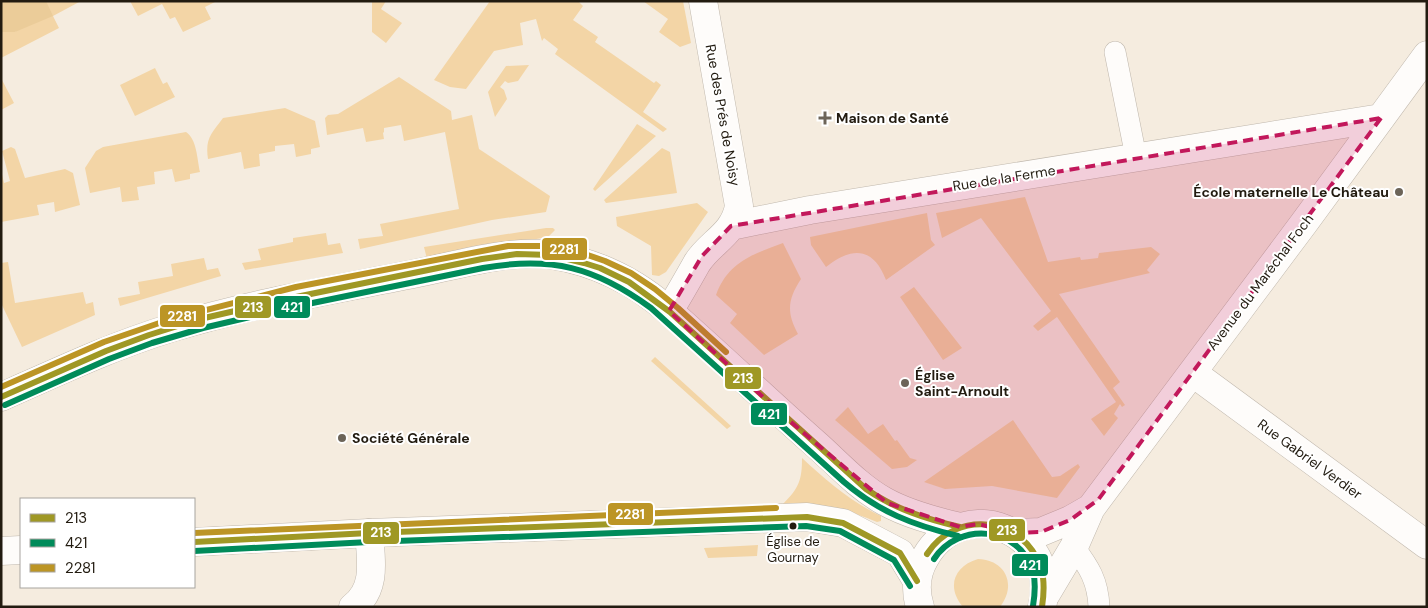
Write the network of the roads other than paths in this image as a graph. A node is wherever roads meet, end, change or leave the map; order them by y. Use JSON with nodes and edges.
{"nodes":[{"id":1,"x":703,"y":1,"type":"edge"},
{"id":2,"x":1114,"y":52,"type":"dead end"},
{"id":3,"x":1427,"y":55,"type":"edge"},
{"id":4,"x":1382,"y":118,"type":"junction"},
{"id":5,"x":1149,"y":155,"type":"junction"},
{"id":6,"x":731,"y":226,"type":"junction"},
{"id":7,"x":669,"y":311,"type":"junction"},
{"id":8,"x":1193,"y":373,"type":"junction"},
{"id":9,"x":1,"y":397,"type":"edge"},
{"id":10,"x":1091,"y":508,"type":"junction"},
{"id":11,"x":960,"y":527,"type":"junction"},
{"id":12,"x":369,"y":533,"type":"junction"},
{"id":13,"x":1014,"y":533,"type":"junction"},
{"id":14,"x":195,"y":542,"type":"edge"},
{"id":15,"x":1427,"y":546,"type":"edge"},
{"id":16,"x":1074,"y":547,"type":"junction"},
{"id":17,"x":20,"y":550,"type":"edge"},
{"id":18,"x":1,"y":551,"type":"edge"},
{"id":19,"x":918,"y":594,"type":"edge"},
{"id":20,"x":1044,"y":600,"type":"edge"},
{"id":21,"x":353,"y":607,"type":"edge"},
{"id":22,"x":1099,"y":607,"type":"edge"}],
"edges":[{"from":1,"to":6,"type":"street","name":"Rue des Prés de Noisy"},
{"from":2,"to":5,"type":"lane"},
{"from":3,"to":4,"type":"street","name":"Avenue du Maréchal Foch"},
{"from":4,"to":5,"type":"street","name":"Rue de la Ferme"},
{"from":4,"to":8,"type":"street","name":"Avenue du Maréchal Foch"},
{"from":5,"to":6,"type":"street","name":"Rue de la Ferme"},
{"from":6,"to":7,"type":"street"},
{"from":7,"to":9,"type":"street"},
{"from":7,"to":11,"type":"street"},
{"from":8,"to":10,"type":"street","name":"Avenue du Maréchal Foch"},
{"from":8,"to":15,"type":"street","name":"Rue Gabriel Verdier"},
{"from":10,"to":13,"type":"street","name":"Avenue du Maréchal Foch"},
{"from":10,"to":16,"type":"street","name":"Avenue du Maréchal Foch"},
{"from":11,"to":13,"type":"street"},
{"from":11,"to":19,"type":"street"},
{"from":12,"to":14,"type":"street"},
{"from":12,"to":19,"type":"street"},
{"from":12,"to":21,"type":"street"},
{"from":13,"to":20,"type":"street"},
{"from":16,"to":20,"type":"street","name":"Avenue du Maréchal Foch"},
{"from":16,"to":22,"type":"lane"},
{"from":17,"to":18,"type":"street"}]}
